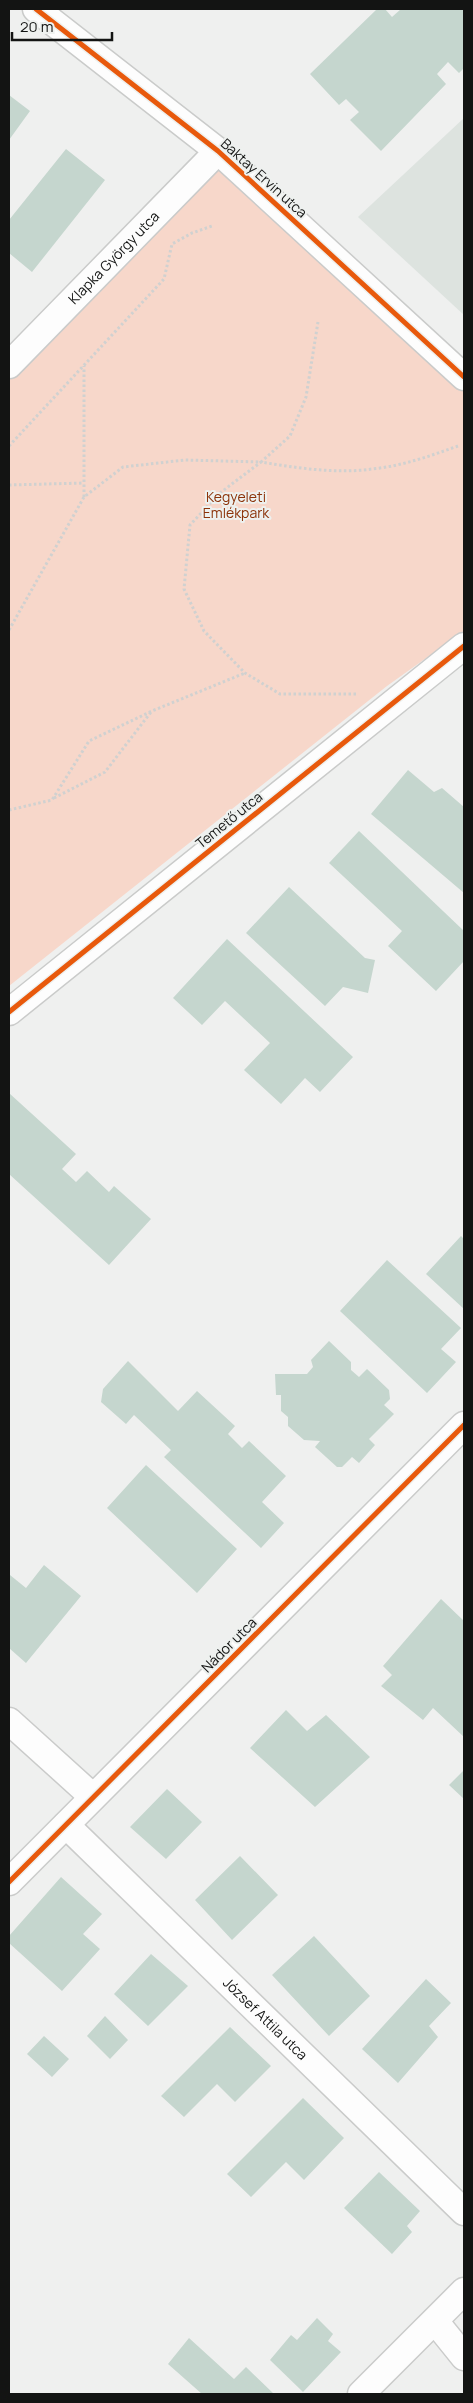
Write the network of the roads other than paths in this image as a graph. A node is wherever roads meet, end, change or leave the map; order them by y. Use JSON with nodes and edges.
{"nodes":[{"id":1,"x":36,"y":9,"type":"edge"},
{"id":2,"x":218,"y":151,"type":"junction"},
{"id":3,"x":9,"y":365,"type":"edge"},
{"id":4,"x":464,"y":377,"type":"edge"},
{"id":5,"x":464,"y":646,"type":"edge"},
{"id":6,"x":9,"y":1012,"type":"edge"},
{"id":7,"x":464,"y":1425,"type":"edge"},
{"id":8,"x":9,"y":1721,"type":"edge"},
{"id":9,"x":94,"y":1797,"type":"junction"},
{"id":10,"x":66,"y":1825,"type":"junction"},
{"id":11,"x":9,"y":1882,"type":"edge"},
{"id":12,"x":464,"y":2212,"type":"edge"},
{"id":13,"x":464,"y":2291,"type":"edge"},
{"id":14,"x":435,"y":2321,"type":"junction"},
{"id":15,"x":464,"y":2357,"type":"edge"},
{"id":16,"x":361,"y":2394,"type":"edge"}],
"edges":[{"from":1,"to":2,"type":"street","name":"Baktay Ervin utca"},
{"from":2,"to":3,"type":"street","name":"Klapka György utca"},
{"from":2,"to":4,"type":"street","name":"Baktay Ervin utca"},
{"from":5,"to":6,"type":"street","name":"Temető utca"},
{"from":7,"to":9,"type":"street","name":"Nádor utca"},
{"from":8,"to":9,"type":"street"},
{"from":9,"to":10,"type":"street","name":"Nádor utca"},
{"from":10,"to":11,"type":"street","name":"Nádor utca"},
{"from":10,"to":12,"type":"street","name":"József Attila utca"},
{"from":13,"to":14,"type":"street"},
{"from":14,"to":15,"type":"street"},
{"from":14,"to":16,"type":"street"}]}
